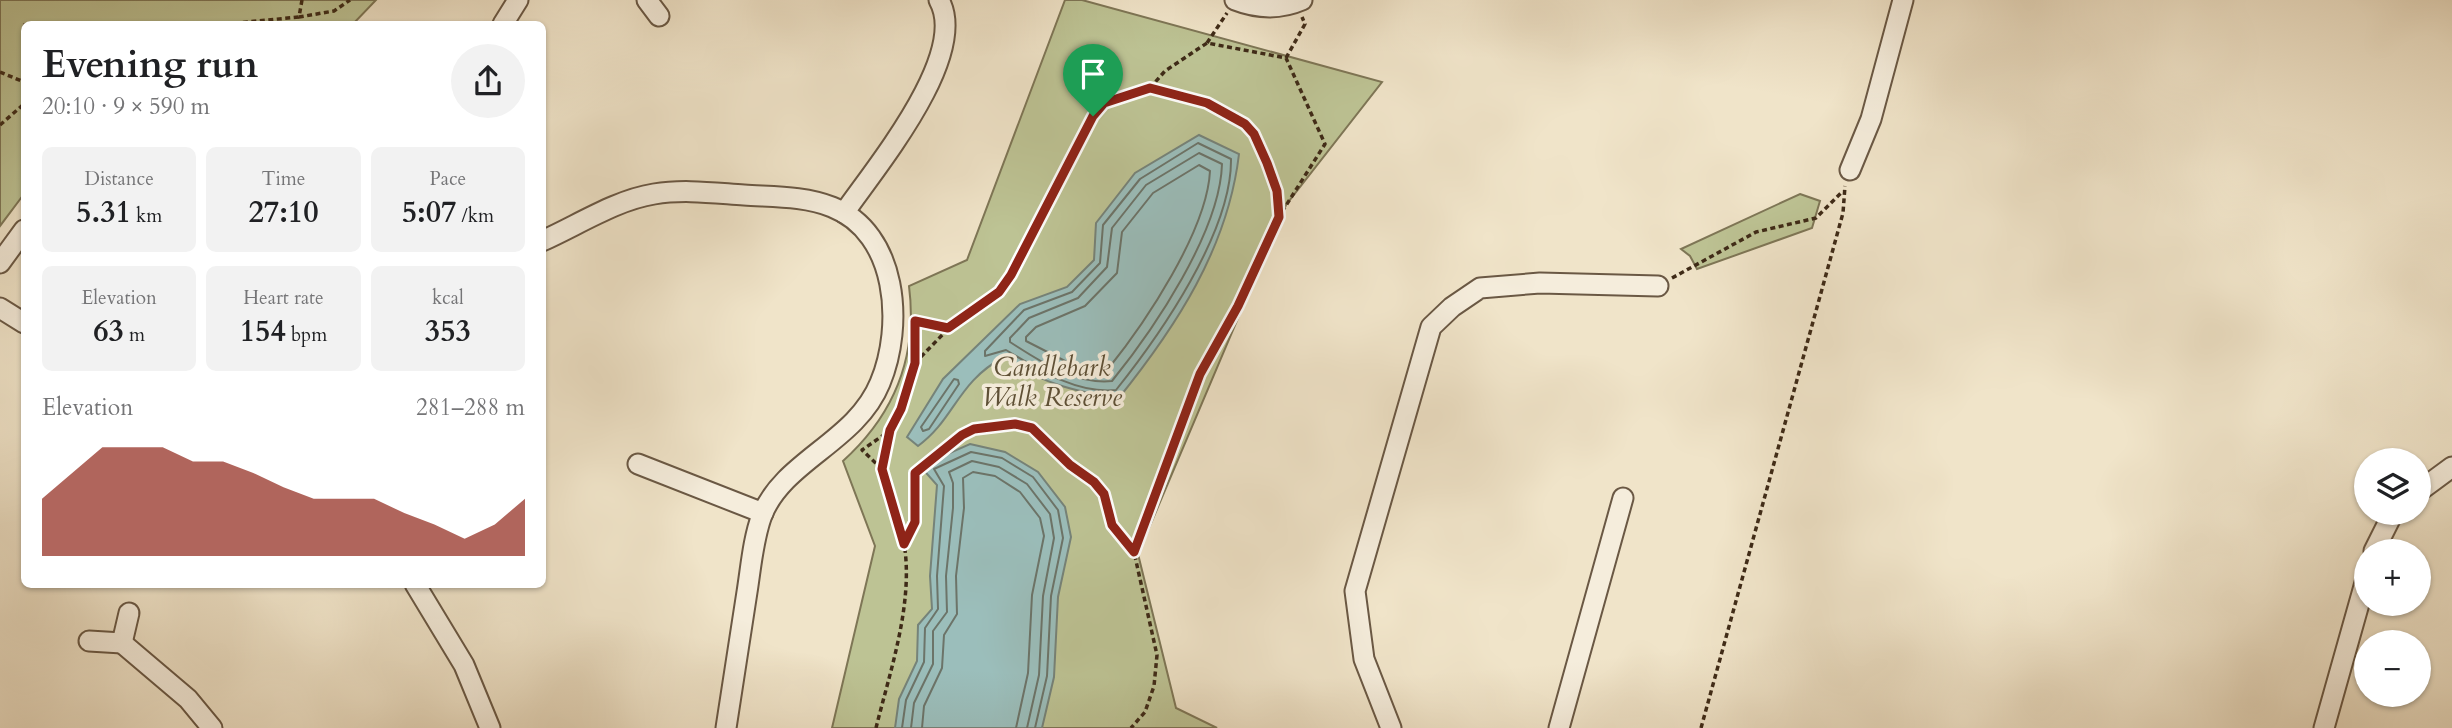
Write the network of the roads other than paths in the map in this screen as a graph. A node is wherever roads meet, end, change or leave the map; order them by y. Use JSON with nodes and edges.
{"nodes":[{"id":1,"x":518,"y":0,"type":"edge"},
{"id":2,"x":647,"y":0,"type":"edge"},
{"id":3,"x":939,"y":0,"type":"edge"},
{"id":4,"x":1236,"y":0,"type":"edge"},
{"id":5,"x":1903,"y":0,"type":"edge"},
{"id":6,"x":1299,"y":1,"type":"edge"},
{"id":7,"x":659,"y":16,"type":"dead end"},
{"id":8,"x":505,"y":21,"type":"edge"},
{"id":9,"x":1850,"y":170,"type":"road end"},
{"id":10,"x":844,"y":213,"type":"junction"},
{"id":11,"x":21,"y":234,"type":"edge"},
{"id":12,"x":546,"y":239,"type":"edge"},
{"id":13,"x":0,"y":263,"type":"edge"},
{"id":14,"x":1658,"y":286,"type":"road end"},
{"id":15,"x":0,"y":308,"type":"edge"},
{"id":16,"x":21,"y":321,"type":"edge"},
{"id":17,"x":638,"y":464,"type":"dead end"},
{"id":18,"x":2452,"y":467,"type":"edge"},
{"id":19,"x":2431,"y":482,"type":"edge"},
{"id":20,"x":1623,"y":498,"type":"dead end"},
{"id":21,"x":763,"y":513,"type":"junction"},
{"id":22,"x":417,"y":588,"type":"edge"},
{"id":23,"x":129,"y":613,"type":"dead end"},
{"id":24,"x":2356,"y":616,"type":"edge"},
{"id":25,"x":89,"y":641,"type":"dead end"},
{"id":26,"x":122,"y":643,"type":"junction"},
{"id":27,"x":212,"y":728,"type":"edge"},
{"id":28,"x":489,"y":728,"type":"edge"},
{"id":29,"x":726,"y":728,"type":"edge"},
{"id":30,"x":1391,"y":728,"type":"edge"},
{"id":31,"x":1559,"y":728,"type":"edge"},
{"id":32,"x":2324,"y":728,"type":"edge"}],
"edges":[{"from":1,"to":8,"type":"street"},
{"from":2,"to":7,"type":"street"},
{"from":3,"to":10,"type":"street"},
{"from":4,"to":6,"type":"street"},
{"from":5,"to":9,"type":"street"},
{"from":10,"to":12,"type":"street"},
{"from":10,"to":21,"type":"street"},
{"from":11,"to":13,"type":"street"},
{"from":14,"to":30,"type":"street"},
{"from":15,"to":16,"type":"street"},
{"from":17,"to":21,"type":"street"},
{"from":18,"to":19,"type":"street"},
{"from":20,"to":31,"type":"street"},
{"from":21,"to":29,"type":"street"},
{"from":22,"to":28,"type":"street"},
{"from":23,"to":26,"type":"street"},
{"from":24,"to":32,"type":"street"},
{"from":25,"to":26,"type":"street"},
{"from":26,"to":27,"type":"street"}]}
